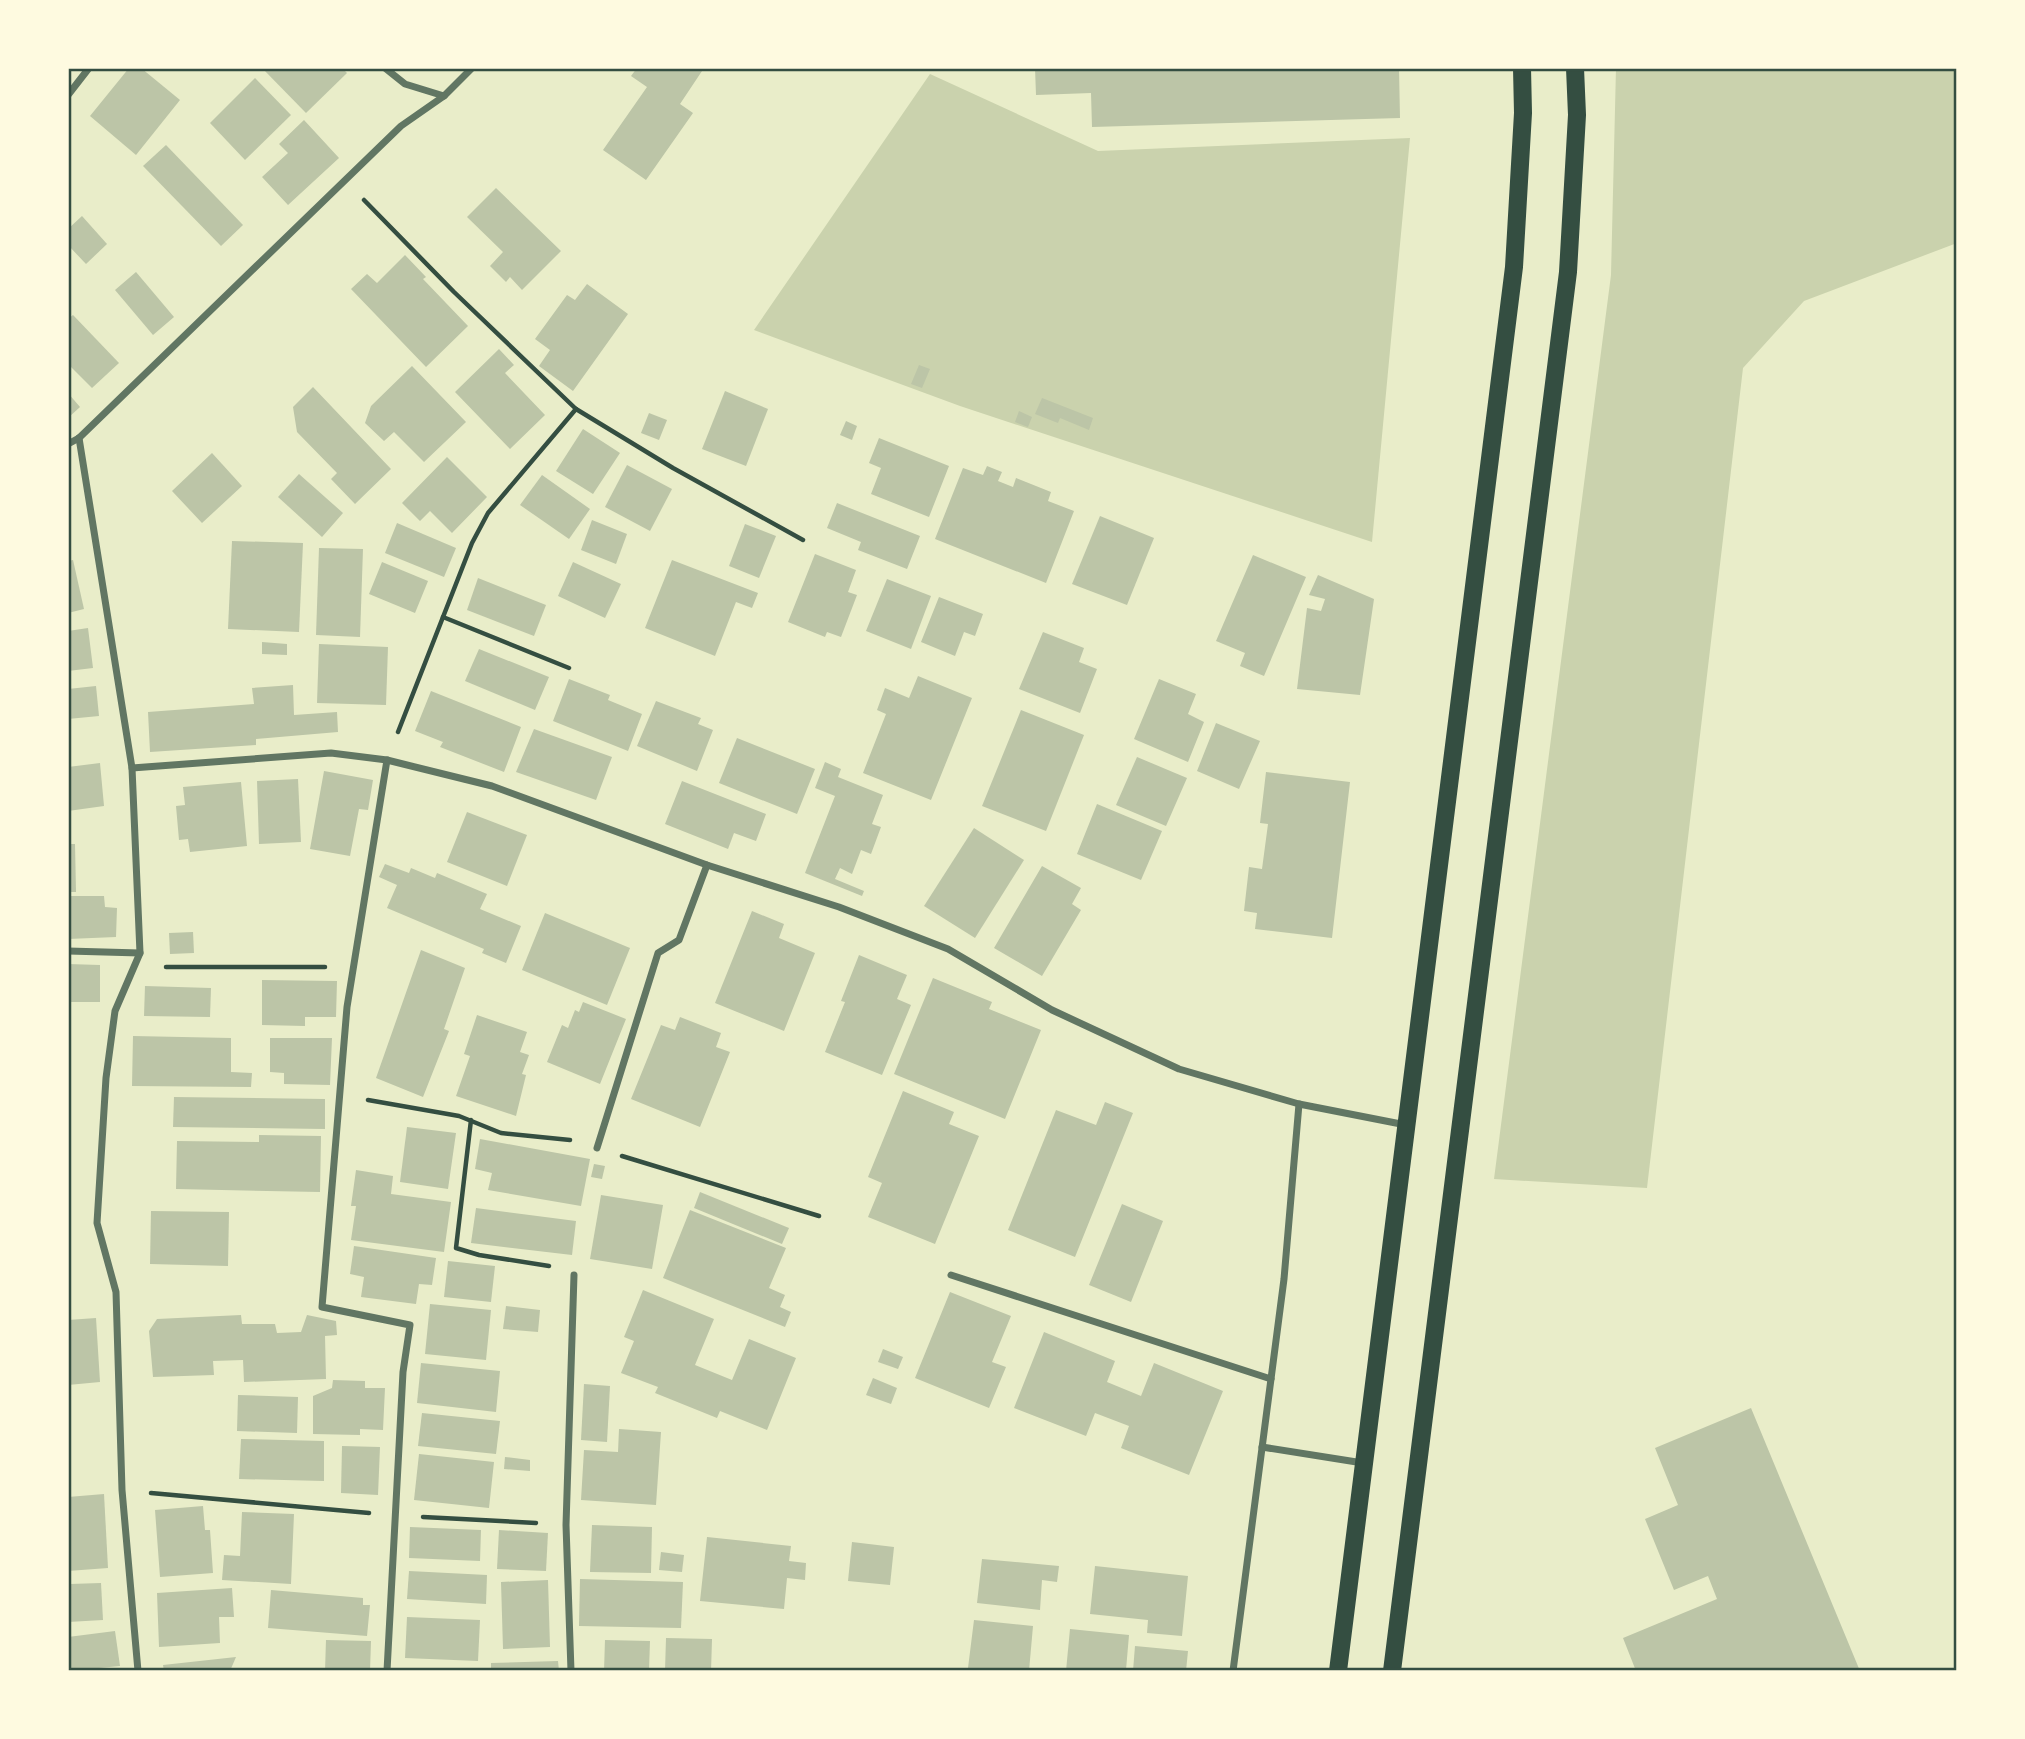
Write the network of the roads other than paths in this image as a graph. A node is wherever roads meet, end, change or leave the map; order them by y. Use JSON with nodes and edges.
{"nodes":[{"id":1,"x":89,"y":68,"type":"edge"},
{"id":2,"x":385,"y":68,"type":"edge"},
{"id":3,"x":471,"y":68,"type":"edge"},
{"id":4,"x":1522,"y":68,"type":"edge"},
{"id":5,"x":1575,"y":68,"type":"edge"},
{"id":6,"x":68,"y":95,"type":"edge"},
{"id":7,"x":444,"y":96,"type":"junction"},
{"id":8,"x":79,"y":438,"type":"junction"},
{"id":9,"x":68,"y":444,"type":"edge"},
{"id":10,"x":387,"y":760,"type":"junction"},
{"id":11,"x":132,"y":768,"type":"junction"},
{"id":12,"x":707,"y":865,"type":"junction"},
{"id":13,"x":68,"y":951,"type":"edge"},
{"id":14,"x":140,"y":953,"type":"junction"},
{"id":15,"x":1299,"y":1104,"type":"junction"},
{"id":16,"x":1406,"y":1125,"type":"junction"},
{"id":17,"x":597,"y":1148,"type":"dead end"},
{"id":18,"x":574,"y":1275,"type":"road end"},
{"id":19,"x":951,"y":1275,"type":"dead end"},
{"id":20,"x":1271,"y":1379,"type":"junction"},
{"id":21,"x":1262,"y":1447,"type":"junction"},
{"id":22,"x":1364,"y":1463,"type":"junction"},
{"id":23,"x":138,"y":1671,"type":"edge"},
{"id":24,"x":387,"y":1671,"type":"edge"},
{"id":25,"x":571,"y":1671,"type":"edge"},
{"id":26,"x":1233,"y":1671,"type":"edge"},
{"id":27,"x":1338,"y":1671,"type":"edge"},
{"id":28,"x":1392,"y":1671,"type":"edge"}],
"edges":[{"from":1,"to":6,"type":"street"},
{"from":2,"to":7,"type":"street"},
{"from":3,"to":7,"type":"street"},
{"from":4,"to":16,"type":"main road"},
{"from":5,"to":28,"type":"main road"},
{"from":7,"to":8,"type":"street"},
{"from":8,"to":9,"type":"street"},
{"from":8,"to":11,"type":"street"},
{"from":10,"to":11,"type":"street"},
{"from":10,"to":12,"type":"street"},
{"from":10,"to":24,"type":"street"},
{"from":11,"to":14,"type":"street"},
{"from":12,"to":15,"type":"street"},
{"from":12,"to":17,"type":"street"},
{"from":13,"to":14,"type":"street"},
{"from":14,"to":23,"type":"street"},
{"from":15,"to":16,"type":"street"},
{"from":15,"to":20,"type":"street"},
{"from":16,"to":22,"type":"main road"},
{"from":18,"to":25,"type":"street"},
{"from":19,"to":20,"type":"street"},
{"from":20,"to":21,"type":"street"},
{"from":21,"to":22,"type":"street"},
{"from":21,"to":26,"type":"street"},
{"from":22,"to":27,"type":"main road"}]}
